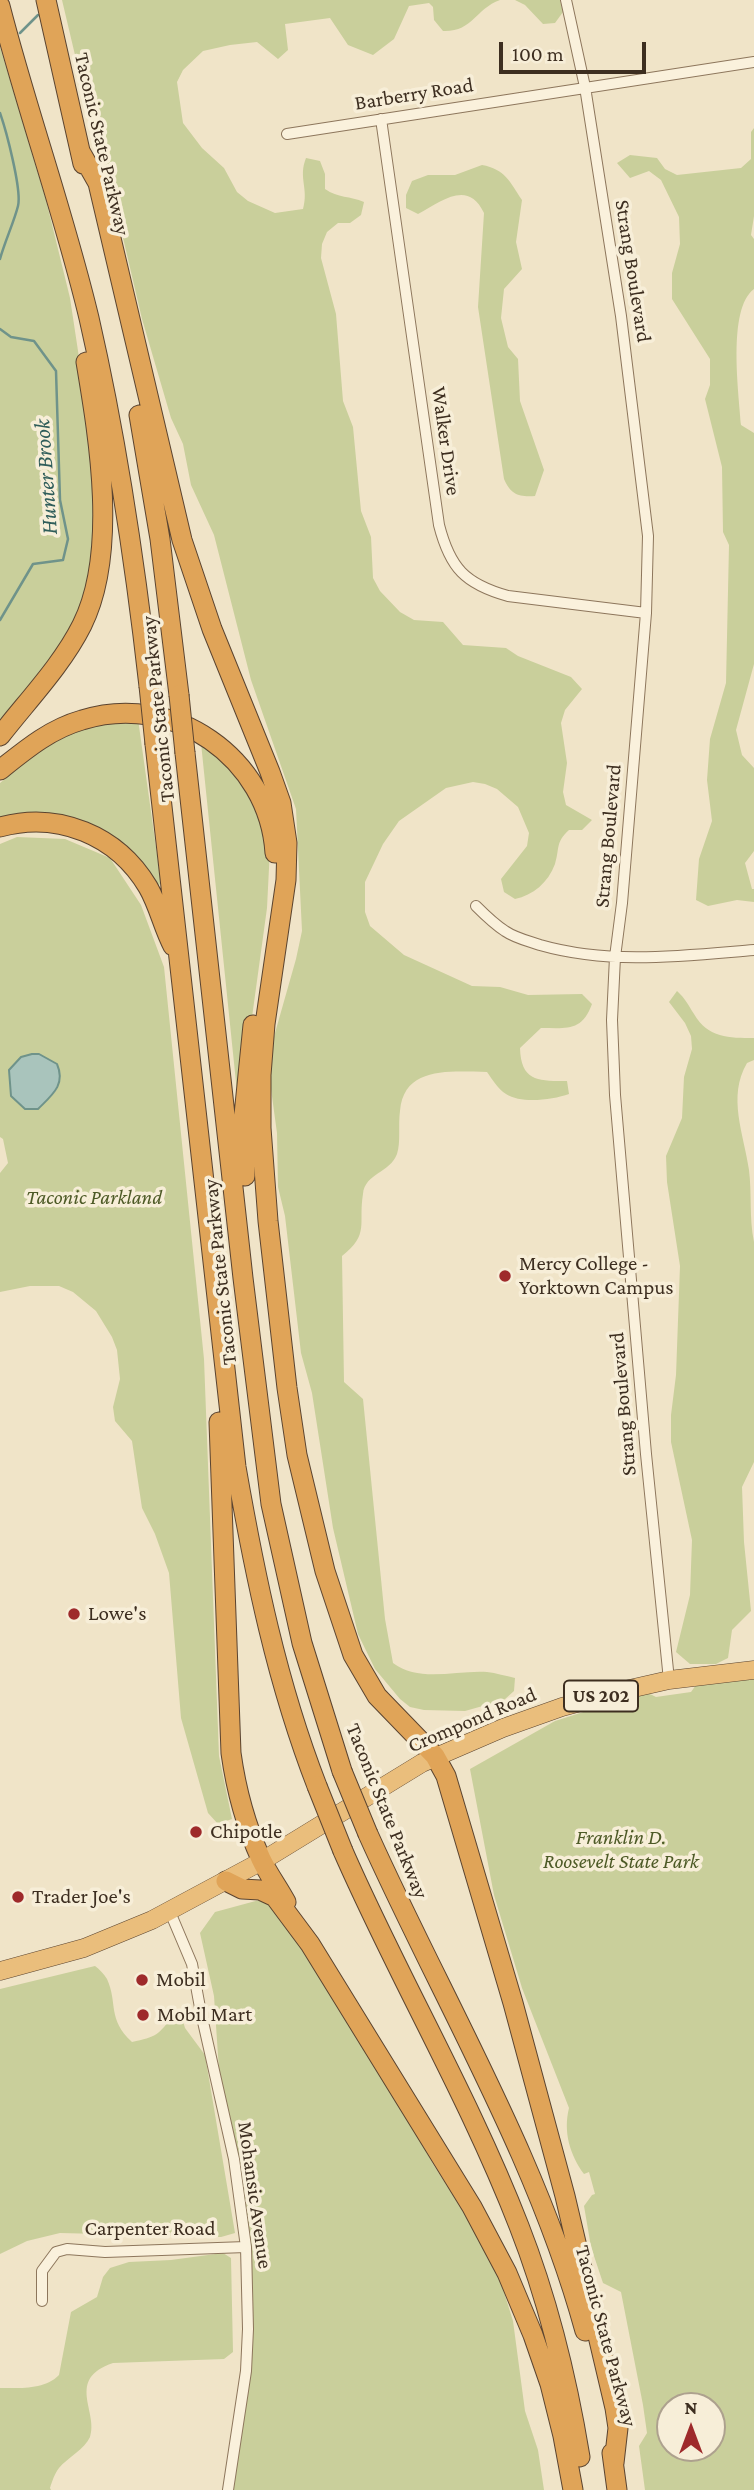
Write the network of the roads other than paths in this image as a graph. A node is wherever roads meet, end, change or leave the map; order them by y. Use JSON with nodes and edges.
{"nodes":[{"id":1,"x":46,"y":0,"type":"edge"},
{"id":2,"x":566,"y":0,"type":"edge"},
{"id":3,"x":0,"y":6,"type":"edge"},
{"id":4,"x":754,"y":62,"type":"edge"},
{"id":5,"x":585,"y":87,"type":"junction"},
{"id":6,"x":382,"y":119,"type":"junction"},
{"id":7,"x":287,"y":134,"type":"dead end"},
{"id":8,"x":80,"y":153,"type":"junction"},
{"id":9,"x":88,"y":317,"type":"junction"},
{"id":10,"x":646,"y":613,"type":"junction"},
{"id":11,"x":0,"y":736,"type":"edge"},
{"id":12,"x":0,"y":770,"type":"edge"},
{"id":13,"x":0,"y":827,"type":"edge"},
{"id":14,"x":476,"y":906,"type":"dead end"},
{"id":15,"x":754,"y":950,"type":"edge"},
{"id":16,"x":615,"y":957,"type":"junction"},
{"id":17,"x":180,"y":958,"type":"junction"},
{"id":18,"x":243,"y":1278,"type":"junction"},
{"id":19,"x":220,"y":1322,"type":"junction"},
{"id":20,"x":754,"y":1670,"type":"edge"},
{"id":21,"x":669,"y":1680,"type":"junction"},
{"id":22,"x":435,"y":1756,"type":"junction"},
{"id":23,"x":262,"y":1861,"type":"junction"},
{"id":24,"x":226,"y":1881,"type":"junction"},
{"id":25,"x":170,"y":1912,"type":"junction"},
{"id":26,"x":310,"y":1944,"type":"junction"},
{"id":27,"x":0,"y":1971,"type":"edge"},
{"id":28,"x":246,"y":2247,"type":"junction"},
{"id":29,"x":42,"y":2301,"type":"dead end"},
{"id":30,"x":614,"y":2463,"type":"junction"},
{"id":31,"x":228,"y":2490,"type":"edge"},
{"id":32,"x":573,"y":2490,"type":"edge"},
{"id":33,"x":585,"y":2490,"type":"edge"},
{"id":34,"x":617,"y":2490,"type":"edge"}],
"edges":[{"from":1,"to":8,"type":"highway","name":"Taconic State Parkway"},
{"from":2,"to":5,"type":"street","name":"Strang Boulevard"},
{"from":3,"to":9,"type":"highway","name":"Taconic State Parkway"},
{"from":4,"to":5,"type":"street","name":"Barberry Road"},
{"from":5,"to":6,"type":"street","name":"Barberry Road"},
{"from":5,"to":10,"type":"street","name":"Strang Boulevard"},
{"from":6,"to":7,"type":"street","name":"Barberry Road"},
{"from":6,"to":10,"type":"street","name":"Walker Drive"},
{"from":8,"to":18,"type":"highway","name":"Taconic State Parkway","bridge":true},
{"from":8,"to":22,"type":"highway"},
{"from":9,"to":11,"type":"highway"},
{"from":9,"to":17,"type":"highway","name":"Taconic State Parkway","bridge":true},
{"from":10,"to":16,"type":"street","name":"Strang Boulevard"},
{"from":12,"to":18,"type":"highway"},
{"from":13,"to":17,"type":"highway"},
{"from":14,"to":16,"type":"street"},
{"from":15,"to":16,"type":"street"},
{"from":16,"to":21,"type":"street","name":"Strang Boulevard"},
{"from":17,"to":19,"type":"highway","name":"Taconic State Parkway"},
{"from":18,"to":30,"type":"highway","name":"Taconic State Parkway","bridge":true},
{"from":19,"to":23,"type":"highway"},
{"from":19,"to":33,"type":"highway","name":"Taconic State Parkway","bridge":true},
{"from":20,"to":21,"type":"highway","name":"Crompond Road","number":"US 202"},
{"from":21,"to":22,"type":"highway","name":"Crompond Road","number":"US 202"},
{"from":22,"to":23,"type":"highway","name":"Crompond Road","number":"US 202"},
{"from":22,"to":30,"type":"highway"},
{"from":23,"to":24,"type":"highway","name":"Crompond Road","number":"US 202"},
{"from":23,"to":26,"type":"highway"},
{"from":24,"to":25,"type":"highway","name":"Crompond Road","number":"US 202"},
{"from":24,"to":26,"type":"highway"},
{"from":25,"to":27,"type":"highway","name":"Crompond Road","number":"US 202"},
{"from":25,"to":28,"type":"street","name":"Mohansic Avenue"},
{"from":26,"to":32,"type":"highway"},
{"from":28,"to":29,"type":"street","name":"Carpenter Road"},
{"from":28,"to":31,"type":"street","name":"Mohansic Avenue"},
{"from":30,"to":34,"type":"highway","name":"Taconic State Parkway"}]}
